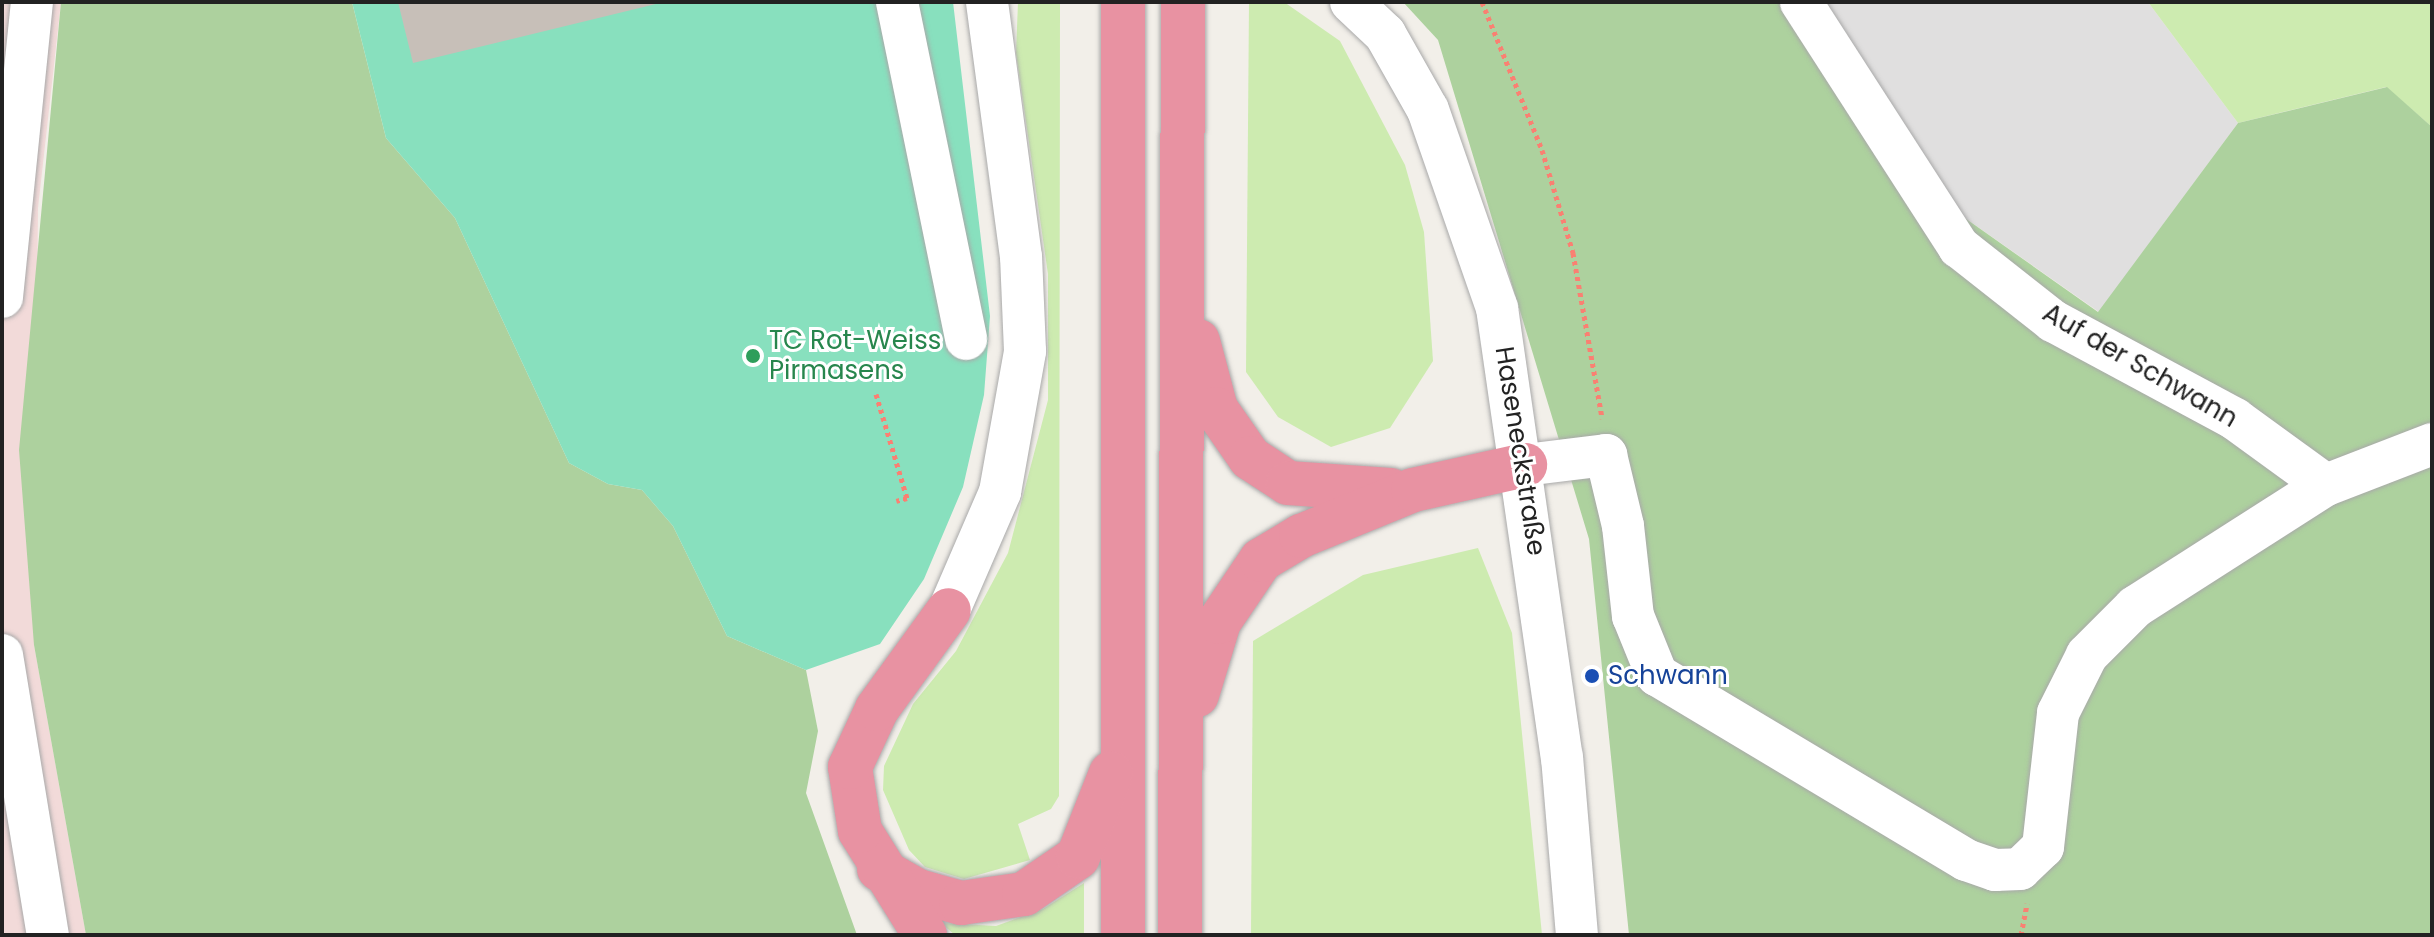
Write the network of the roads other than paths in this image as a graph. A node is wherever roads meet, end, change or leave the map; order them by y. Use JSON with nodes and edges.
{"nodes":[{"id":1,"x":32,"y":2,"type":"edge"},
{"id":2,"x":897,"y":2,"type":"edge"},
{"id":3,"x":987,"y":2,"type":"edge"},
{"id":4,"x":1123,"y":2,"type":"edge"},
{"id":5,"x":1351,"y":2,"type":"edge"},
{"id":6,"x":1801,"y":2,"type":"edge"},
{"id":7,"x":1183,"y":11,"type":"edge"},
{"id":8,"x":1182,"y":264,"type":"junction"},
{"id":9,"x":2,"y":297,"type":"edge"},
{"id":10,"x":966,"y":339,"type":"dead end"},
{"id":11,"x":2432,"y":444,"type":"edge"},
{"id":12,"x":1525,"y":465,"type":"junction"},
{"id":13,"x":2326,"y":485,"type":"junction"},
{"id":14,"x":1413,"y":490,"type":"junction"},
{"id":15,"x":949,"y":610,"type":"joint"},
{"id":16,"x":2,"y":655,"type":"edge"},
{"id":17,"x":1123,"y":692,"type":"junction"},
{"id":18,"x":1182,"y":764,"type":"junction"},
{"id":19,"x":879,"y":869,"type":"junction"},
{"id":20,"x":48,"y":935,"type":"edge"},
{"id":21,"x":925,"y":935,"type":"edge"},
{"id":22,"x":1123,"y":935,"type":"edge"},
{"id":23,"x":1180,"y":935,"type":"edge"},
{"id":24,"x":1577,"y":935,"type":"edge"}],
"edges":[{"from":1,"to":9,"type":"street"},
{"from":2,"to":10,"type":"street"},
{"from":3,"to":15,"type":"street"},
{"from":4,"to":17,"type":"highway"},
{"from":5,"to":12,"type":"street","name":"Haseneckstraße"},
{"from":6,"to":13,"type":"street","name":"Auf der Schwann"},
{"from":7,"to":8,"type":"highway"},
{"from":8,"to":14,"type":"highway"},
{"from":8,"to":18,"type":"highway"},
{"from":11,"to":13,"type":"street"},
{"from":12,"to":13,"type":"street"},
{"from":12,"to":14,"type":"highway"},
{"from":12,"to":24,"type":"street","name":"Haseneckstraße"},
{"from":14,"to":18,"type":"highway"},
{"from":15,"to":19,"type":"highway"},
{"from":16,"to":20,"type":"street"},
{"from":17,"to":19,"type":"highway"},
{"from":17,"to":22,"type":"highway"},
{"from":18,"to":23,"type":"highway"},
{"from":19,"to":21,"type":"highway"}]}
